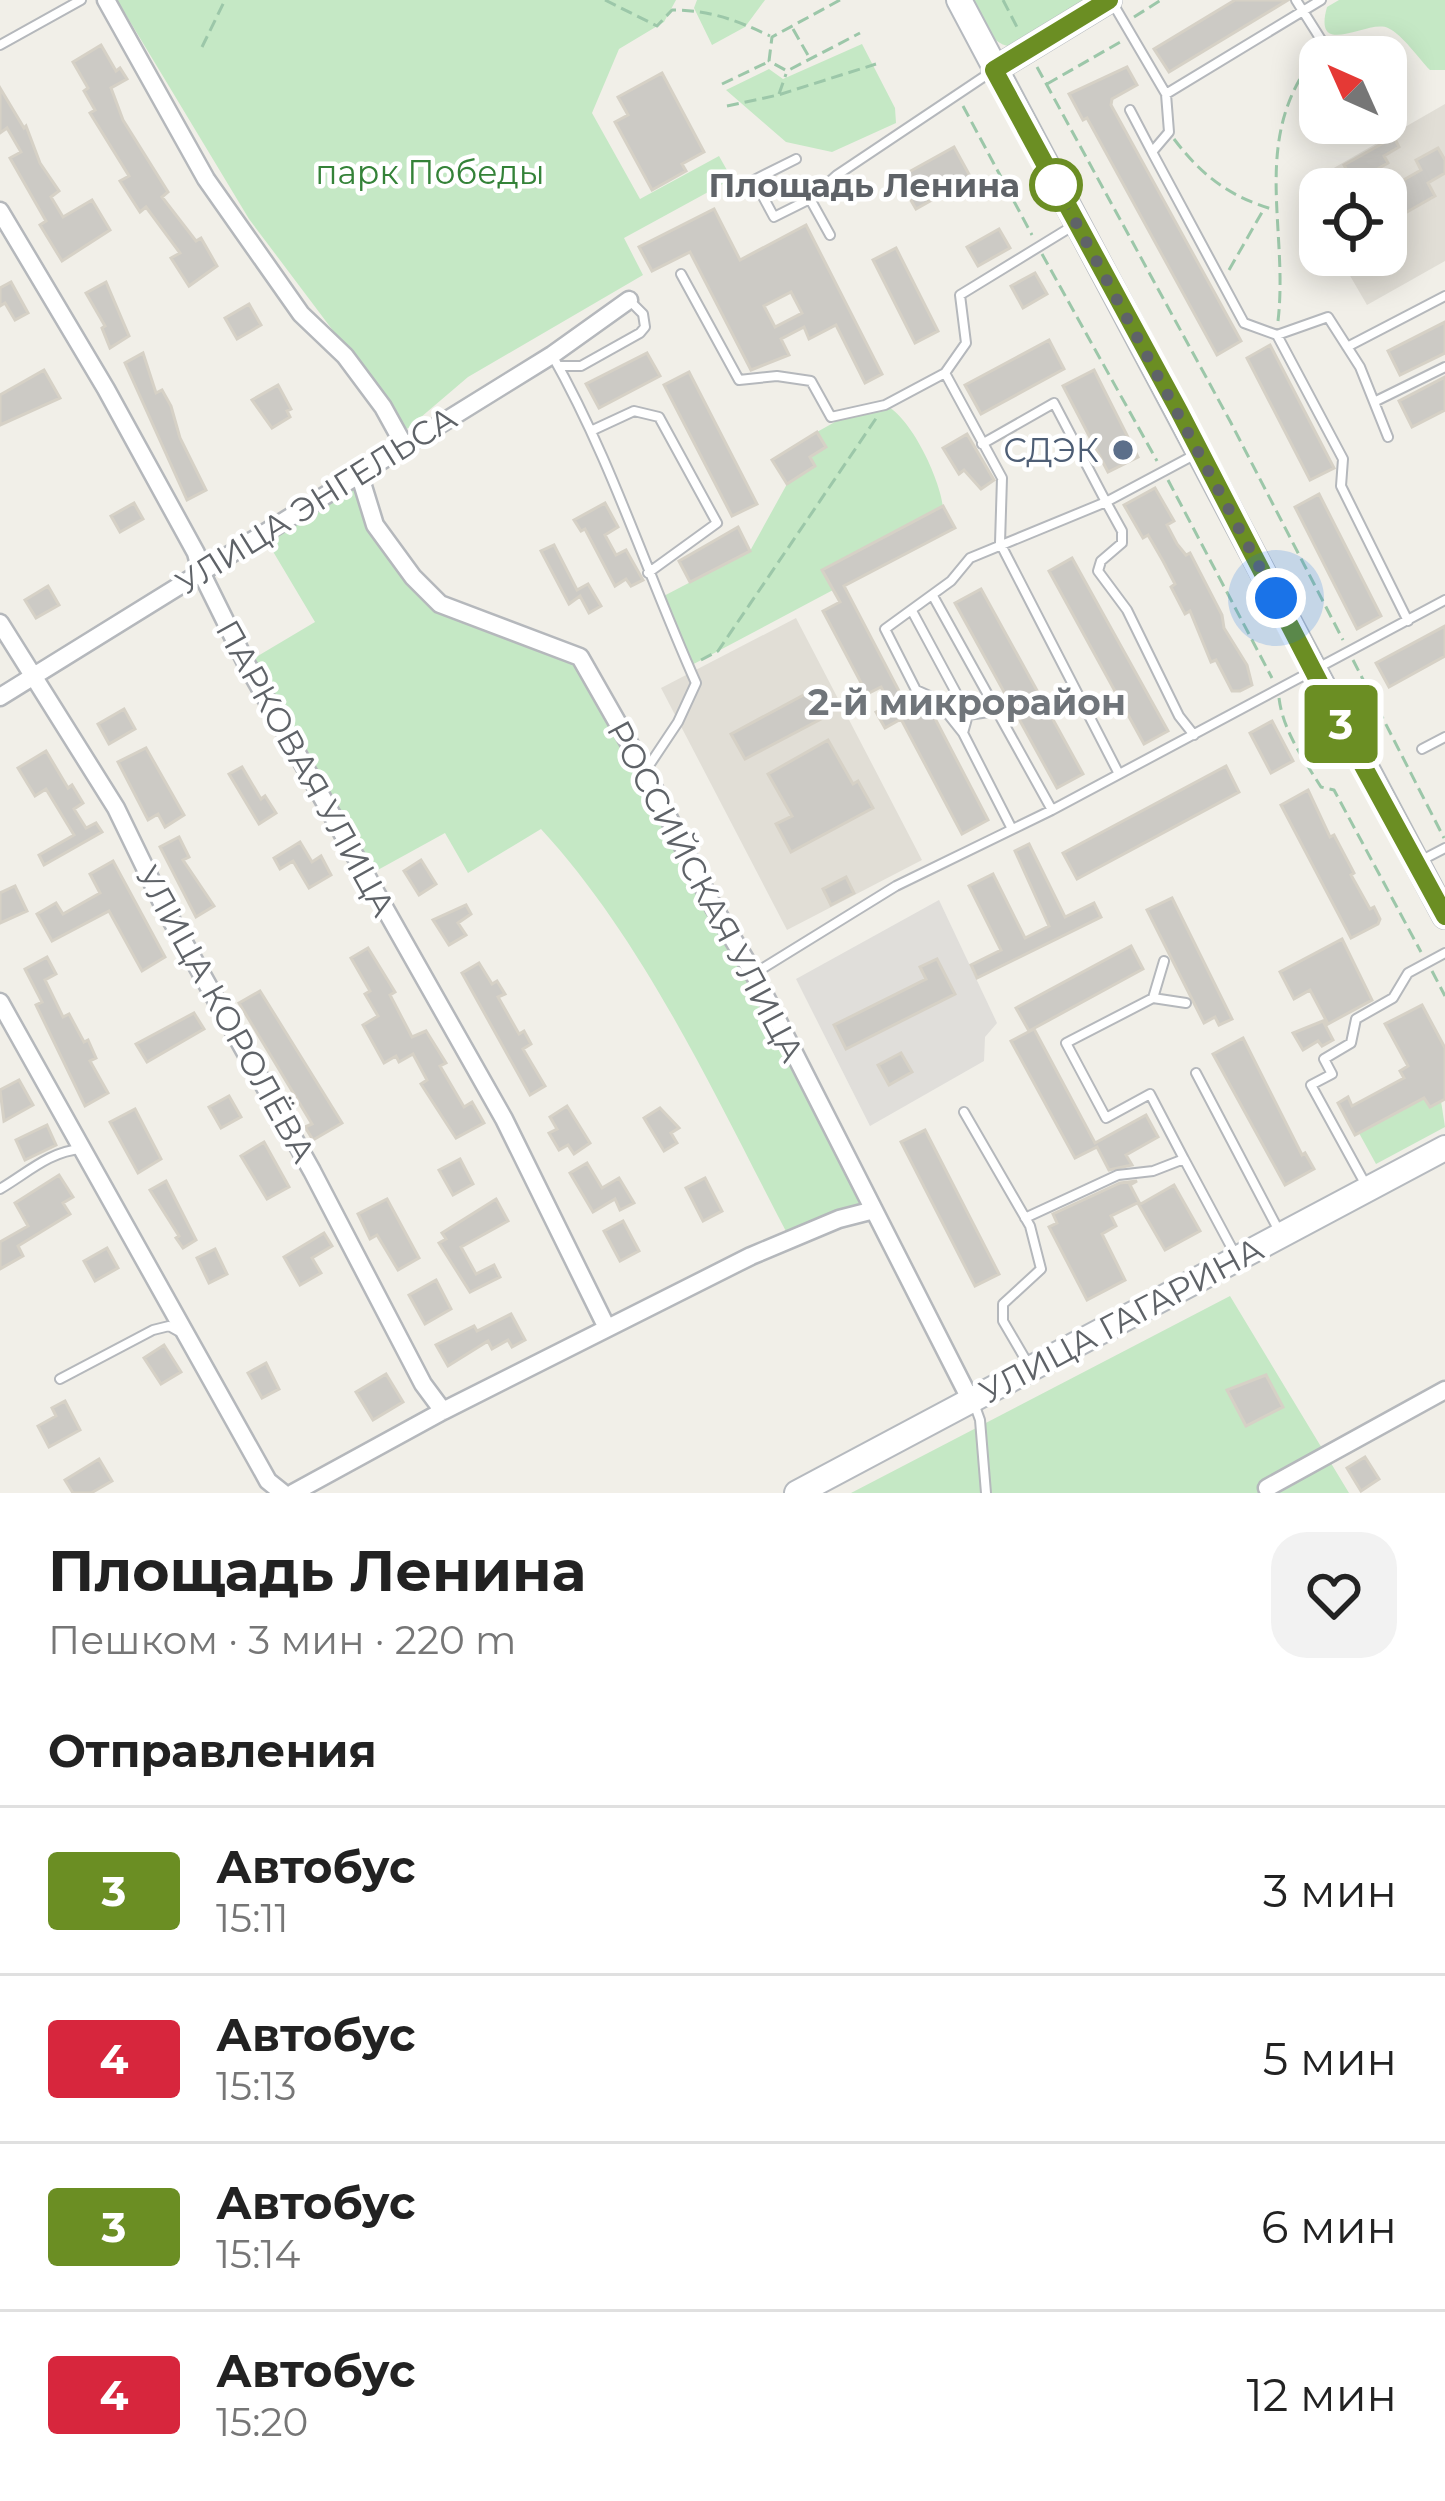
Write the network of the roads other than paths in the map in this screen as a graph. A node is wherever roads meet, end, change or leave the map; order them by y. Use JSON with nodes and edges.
{"nodes":[{"id":1,"x":81,"y":0,"type":"edge"},
{"id":2,"x":106,"y":0,"type":"edge"},
{"id":3,"x":959,"y":0,"type":"edge"},
{"id":4,"x":1110,"y":0,"type":"edge"},
{"id":5,"x":1296,"y":0,"type":"edge"},
{"id":6,"x":1321,"y":0,"type":"edge"},
{"id":7,"x":1303,"y":11,"type":"junction"},
{"id":8,"x":1319,"y":36,"type":"edge"},
{"id":9,"x":0,"y":45,"type":"edge"},
{"id":10,"x":994,"y":70,"type":"junction"},
{"id":11,"x":1166,"y":94,"type":"junction"},
{"id":12,"x":1130,"y":110,"type":"dead end"},
{"id":13,"x":1151,"y":152,"type":"junction"},
{"id":14,"x":796,"y":160,"type":"dead end"},
{"id":15,"x":810,"y":199,"type":"junction"},
{"id":16,"x":0,"y":211,"type":"edge"},
{"id":17,"x":1078,"y":223,"type":"junction"},
{"id":18,"x":830,"y":235,"type":"dead end"},
{"id":19,"x":681,"y":274,"type":"dead end"},
{"id":20,"x":1445,"y":296,"type":"edge"},
{"id":21,"x":629,"y":300,"type":"joint"},
{"id":22,"x":1276,"y":335,"type":"junction"},
{"id":23,"x":1347,"y":347,"type":"junction"},
{"id":24,"x":556,"y":360,"type":"junction"},
{"id":25,"x":1445,"y":367,"type":"edge"},
{"id":26,"x":945,"y":373,"type":"junction"},
{"id":27,"x":1374,"y":402,"type":"junction"},
{"id":28,"x":592,"y":430,"type":"junction"},
{"id":29,"x":1388,"y":437,"type":"dead end"},
{"id":30,"x":982,"y":444,"type":"junction"},
{"id":31,"x":404,"y":445,"type":"junction"},
{"id":32,"x":1200,"y":452,"type":"junction"},
{"id":33,"x":358,"y":472,"type":"junction"},
{"id":34,"x":1106,"y":502,"type":"junction"},
{"id":35,"x":1000,"y":543,"type":"junction"},
{"id":36,"x":201,"y":572,"type":"junction"},
{"id":37,"x":648,"y":572,"type":"junction"},
{"id":38,"x":932,"y":595,"type":"junction"},
{"id":39,"x":1445,"y":600,"type":"edge"},
{"id":40,"x":912,"y":611,"type":"junction"},
{"id":41,"x":1408,"y":621,"type":"junction"},
{"id":42,"x":0,"y":622,"type":"edge"},
{"id":43,"x":1315,"y":670,"type":"junction"},
{"id":44,"x":34,"y":675,"type":"junction"},
{"id":45,"x":0,"y":697,"type":"edge"},
{"id":46,"x":996,"y":711,"type":"junction"},
{"id":47,"x":968,"y":715,"type":"junction"},
{"id":48,"x":963,"y":733,"type":"junction"},
{"id":49,"x":1194,"y":735,"type":"junction"},
{"id":50,"x":1445,"y":737,"type":"edge"},
{"id":51,"x":1422,"y":749,"type":"dead end"},
{"id":52,"x":645,"y":771,"type":"junction"},
{"id":53,"x":1119,"y":774,"type":"junction"},
{"id":54,"x":1052,"y":810,"type":"junction"},
{"id":55,"x":1012,"y":829,"type":"junction"},
{"id":56,"x":1445,"y":844,"type":"edge"},
{"id":57,"x":1416,"y":863,"type":"junction"},
{"id":58,"x":1445,"y":916,"type":"edge"},
{"id":59,"x":1445,"y":953,"type":"edge"},
{"id":60,"x":1164,"y":961,"type":"dead end"},
{"id":61,"x":754,"y":974,"type":"junction"},
{"id":62,"x":1153,"y":998,"type":"junction"},
{"id":63,"x":0,"y":1002,"type":"edge"},
{"id":64,"x":1186,"y":1003,"type":"dead end"},
{"id":65,"x":1196,"y":1073,"type":"dead end"},
{"id":66,"x":964,"y":1112,"type":"dead end"},
{"id":67,"x":1445,"y":1148,"type":"edge"},
{"id":68,"x":82,"y":1149,"type":"junction"},
{"id":69,"x":1184,"y":1159,"type":"junction"},
{"id":70,"x":0,"y":1189,"type":"edge"},
{"id":71,"x":1368,"y":1189,"type":"junction"},
{"id":72,"x":874,"y":1210,"type":"junction"},
{"id":73,"x":1025,"y":1218,"type":"junction"},
{"id":74,"x":1281,"y":1235,"type":"junction"},
{"id":75,"x":1238,"y":1259,"type":"junction"},
{"id":76,"x":607,"y":1328,"type":"junction"},
{"id":77,"x":189,"y":1338,"type":"junction"},
{"id":78,"x":1030,"y":1368,"type":"junction"},
{"id":79,"x":60,"y":1379,"type":"dead end"},
{"id":80,"x":1445,"y":1390,"type":"edge"},
{"id":81,"x":970,"y":1399,"type":"junction"},
{"id":82,"x":442,"y":1411,"type":"junction"},
{"id":83,"x":1268,"y":1488,"type":"dead end"},
{"id":84,"x":283,"y":1493,"type":"edge"},
{"id":85,"x":293,"y":1493,"type":"edge"},
{"id":86,"x":796,"y":1493,"type":"edge"},
{"id":87,"x":986,"y":1493,"type":"edge"}],
"edges":[{"from":1,"to":9,"type":"lane"},
{"from":2,"to":31,"type":"street"},
{"from":3,"to":10,"type":"street"},
{"from":4,"to":10,"type":"street"},
{"from":4,"to":11,"type":"lane"},
{"from":5,"to":7,"type":"lane"},
{"from":6,"to":7,"type":"lane"},
{"from":7,"to":8,"type":"lane"},
{"from":7,"to":11,"type":"lane"},
{"from":10,"to":15,"type":"lane"},
{"from":10,"to":17,"type":"street"},
{"from":11,"to":13,"type":"lane"},
{"from":12,"to":13,"type":"lane"},
{"from":13,"to":22,"type":"lane"},
{"from":14,"to":15,"type":"lane"},
{"from":15,"to":18,"type":"lane"},
{"from":16,"to":36,"type":"street","name":"ПАРКОВАЯ УЛИЦА"},
{"from":17,"to":26,"type":"lane"},
{"from":17,"to":32,"type":"street"},
{"from":19,"to":26,"type":"lane"},
{"from":20,"to":23,"type":"lane"},
{"from":21,"to":24,"type":"street","name":"УЛИЦА ЭНГЕЛЬСА"},
{"from":21,"to":24,"type":"lane"},
{"from":22,"to":23,"type":"lane"},
{"from":22,"to":41,"type":"lane"},
{"from":23,"to":27,"type":"lane"},
{"from":24,"to":28,"type":"lane"},
{"from":24,"to":31,"type":"street","name":"УЛИЦА ЭНГЕЛЬСА"},
{"from":25,"to":27,"type":"lane"},
{"from":26,"to":30,"type":"lane"},
{"from":27,"to":29,"type":"lane"},
{"from":28,"to":37,"type":"lane"},
{"from":28,"to":37,"type":"lane"},
{"from":30,"to":34,"type":"lane"},
{"from":30,"to":35,"type":"lane"},
{"from":31,"to":33,"type":"street","name":"УЛИЦА ЭНГЕЛЬСА"},
{"from":32,"to":34,"type":"lane"},
{"from":32,"to":43,"type":"street"},
{"from":33,"to":36,"type":"street","name":"УЛИЦА ЭНГЕЛЬСА"},
{"from":33,"to":52,"type":"street","name":"РОССИЙСКАЯ УЛИЦА"},
{"from":34,"to":35,"type":"lane"},
{"from":34,"to":49,"type":"lane"},
{"from":35,"to":38,"type":"lane"},
{"from":35,"to":53,"type":"lane"},
{"from":36,"to":44,"type":"street","name":"УЛИЦА ЭНГЕЛЬСА"},
{"from":36,"to":76,"type":"street","name":"ПАРКОВАЯ УЛИЦА"},
{"from":37,"to":52,"type":"lane"},
{"from":38,"to":40,"type":"lane"},
{"from":38,"to":46,"type":"lane"},
{"from":39,"to":41,"type":"lane"},
{"from":40,"to":47,"type":"lane"},
{"from":40,"to":48,"type":"lane"},
{"from":41,"to":43,"type":"lane"},
{"from":42,"to":44,"type":"street","name":"УЛИЦА КОРОЛЁВА"},
{"from":43,"to":49,"type":"lane"},
{"from":43,"to":57,"type":"street"},
{"from":44,"to":45,"type":"street","name":"УЛИЦА ЭНГЕЛЬСА"},
{"from":44,"to":82,"type":"street","name":"УЛИЦА КОРОЛЁВА"},
{"from":46,"to":47,"type":"lane"},
{"from":46,"to":54,"type":"lane"},
{"from":47,"to":48,"type":"lane"},
{"from":48,"to":55,"type":"lane"},
{"from":49,"to":53,"type":"lane"},
{"from":50,"to":51,"type":"lane"},
{"from":52,"to":61,"type":"street","name":"РОССИЙСКАЯ УЛИЦА"},
{"from":53,"to":54,"type":"lane"},
{"from":54,"to":55,"type":"lane"},
{"from":55,"to":61,"type":"lane"},
{"from":56,"to":57,"type":"lane"},
{"from":57,"to":58,"type":"street"},
{"from":59,"to":71,"type":"lane"},
{"from":60,"to":62,"type":"lane"},
{"from":61,"to":72,"type":"street","name":"РОССИЙСКАЯ УЛИЦА"},
{"from":62,"to":64,"type":"lane"},
{"from":62,"to":69,"type":"lane"},
{"from":63,"to":68,"type":"street"},
{"from":65,"to":74,"type":"lane"},
{"from":66,"to":73,"type":"lane"},
{"from":67,"to":71,"type":"street","name":"УЛИЦА ГАГАРИНА"},
{"from":68,"to":70,"type":"lane"},
{"from":68,"to":77,"type":"street"},
{"from":69,"to":73,"type":"lane"},
{"from":69,"to":75,"type":"lane"},
{"from":71,"to":74,"type":"street","name":"УЛИЦА ГАГАРИНА"},
{"from":72,"to":76,"type":"street"},
{"from":72,"to":81,"type":"street","name":"РОССИЙСКАЯ УЛИЦА"},
{"from":73,"to":78,"type":"lane"},
{"from":74,"to":75,"type":"street","name":"УЛИЦА ГАГАРИНА"},
{"from":75,"to":78,"type":"street","name":"УЛИЦА ГАГАРИНА"},
{"from":76,"to":82,"type":"street"},
{"from":77,"to":79,"type":"lane"},
{"from":77,"to":84,"type":"street"},
{"from":78,"to":81,"type":"street","name":"УЛИЦА ГАГАРИНА"},
{"from":80,"to":83,"type":"street"},
{"from":81,"to":86,"type":"street","name":"УЛИЦА ГАГАРИНА"},
{"from":81,"to":87,"type":"lane"},
{"from":82,"to":85,"type":"street"}]}
